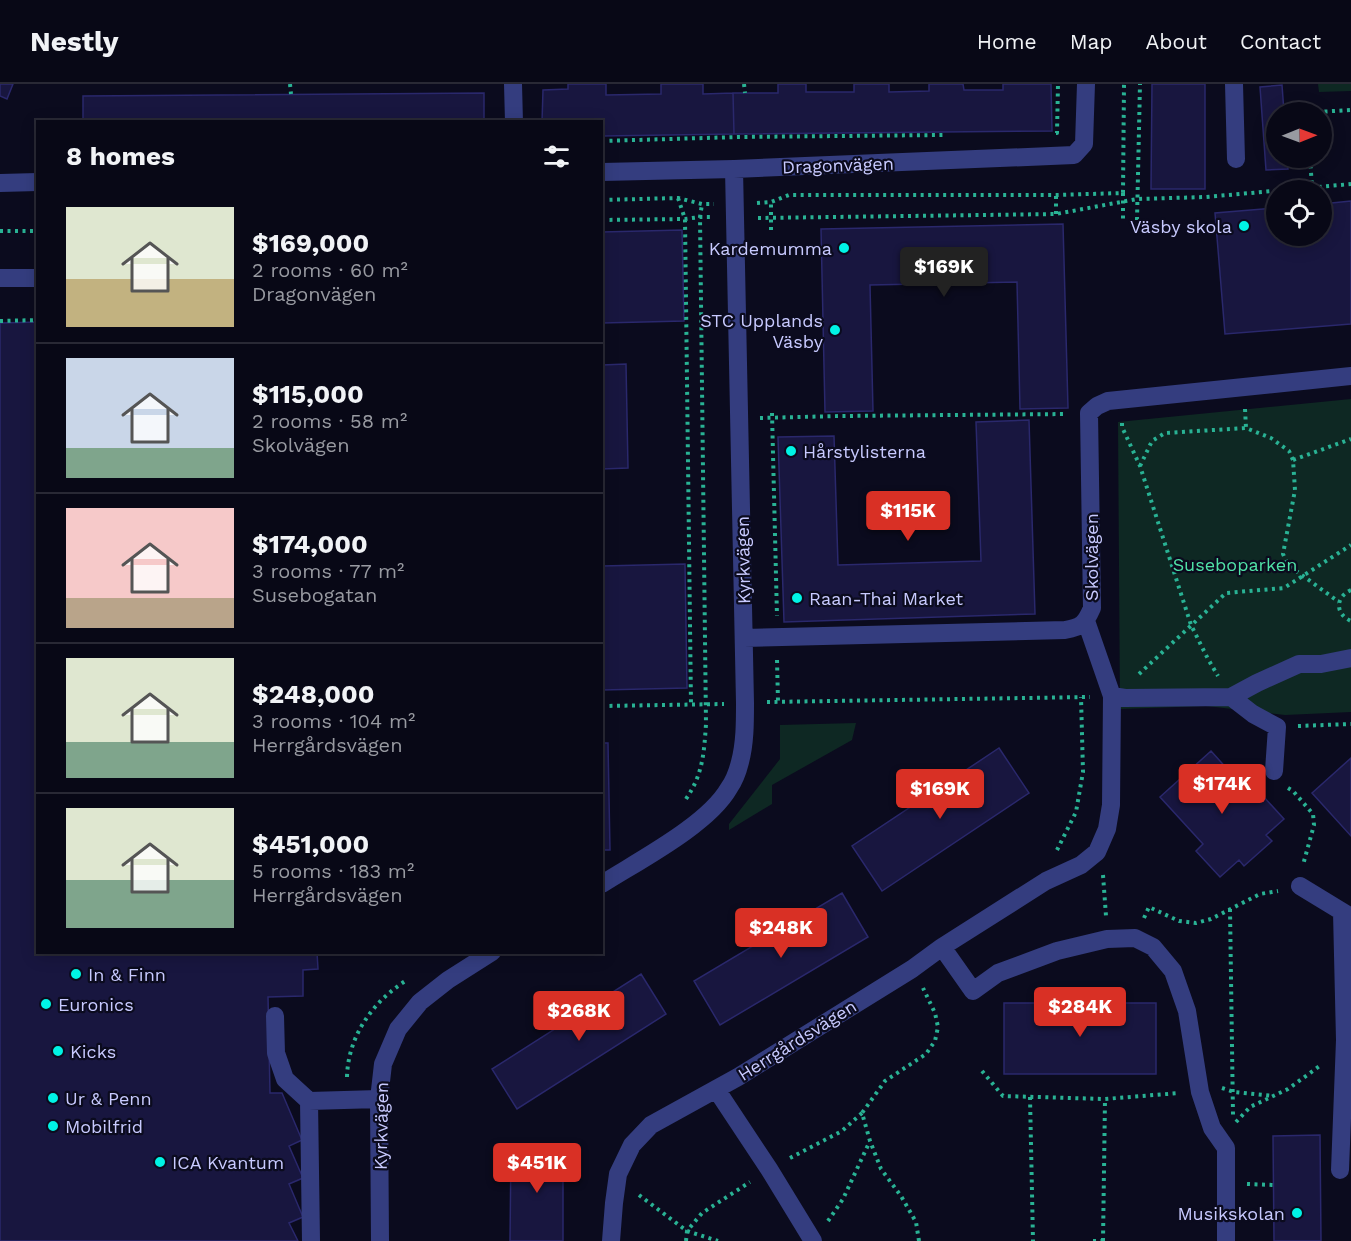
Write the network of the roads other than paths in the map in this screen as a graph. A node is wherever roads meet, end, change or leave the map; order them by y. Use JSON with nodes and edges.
{"nodes":[{"id":1,"x":513,"y":84,"type":"edge"},
{"id":2,"x":1086,"y":84,"type":"edge"},
{"id":3,"x":1234,"y":84,"type":"edge"},
{"id":4,"x":514,"y":120,"type":"edge"},
{"id":5,"x":1236,"y":159,"type":"dead end"},
{"id":6,"x":734,"y":169,"type":"junction"},
{"id":7,"x":603,"y":172,"type":"edge"},
{"id":8,"x":36,"y":182,"type":"edge"},
{"id":9,"x":0,"y":183,"type":"edge"},
{"id":10,"x":0,"y":278,"type":"edge"},
{"id":11,"x":36,"y":278,"type":"edge"},
{"id":12,"x":1351,"y":376,"type":"edge"},
{"id":13,"x":1086,"y":621,"type":"junction"},
{"id":14,"x":744,"y":638,"type":"junction"},
{"id":15,"x":1351,"y":658,"type":"edge"},
{"id":16,"x":1119,"y":697,"type":"junction"},
{"id":17,"x":1231,"y":697,"type":"junction"},
{"id":18,"x":1274,"y":771,"type":"dead end"},
{"id":19,"x":603,"y":883,"type":"edge"},
{"id":20,"x":1300,"y":886,"type":"road end"},
{"id":21,"x":1346,"y":915,"type":"edge"},
{"id":22,"x":942,"y":947,"type":"junction"},
{"id":23,"x":489,"y":954,"type":"edge"},
{"id":24,"x":275,"y":1016,"type":"dead end"},
{"id":25,"x":716,"y":1089,"type":"junction"},
{"id":26,"x":379,"y":1100,"type":"junction"},
{"id":27,"x":309,"y":1101,"type":"junction"},
{"id":28,"x":1340,"y":1170,"type":"dead end"},
{"id":29,"x":311,"y":1241,"type":"edge"},
{"id":30,"x":380,"y":1241,"type":"edge"},
{"id":31,"x":611,"y":1241,"type":"edge"},
{"id":32,"x":813,"y":1241,"type":"edge"},
{"id":33,"x":1226,"y":1241,"type":"edge"}],
"edges":[{"from":1,"to":4,"type":"street"},
{"from":2,"to":6,"type":"street","name":"Dragonvägen"},
{"from":3,"to":5,"type":"street"},
{"from":6,"to":7,"type":"street","name":"Dragonvägen"},
{"from":6,"to":14,"type":"street","name":"Kyrkvägen"},
{"from":8,"to":9,"type":"street"},
{"from":10,"to":11,"type":"street"},
{"from":12,"to":13,"type":"street","name":"Skolvägen"},
{"from":13,"to":14,"type":"street","name":"Skolvägen"},
{"from":13,"to":16,"type":"street"},
{"from":14,"to":19,"type":"street","name":"Kyrkvägen"},
{"from":15,"to":17,"type":"street"},
{"from":16,"to":17,"type":"street"},
{"from":16,"to":22,"type":"street","name":"Herrgårdsvägen"},
{"from":17,"to":18,"type":"street"},
{"from":20,"to":21,"type":"street"},
{"from":21,"to":28,"type":"street"},
{"from":22,"to":25,"type":"street","name":"Herrgårdsvägen"},
{"from":22,"to":33,"type":"street"},
{"from":23,"to":26,"type":"street","name":"Kyrkvägen"},
{"from":24,"to":27,"type":"street"},
{"from":25,"to":31,"type":"street","name":"Herrgårdsvägen"},
{"from":25,"to":32,"type":"street"},
{"from":26,"to":27,"type":"street"},
{"from":26,"to":30,"type":"street","name":"Kyrkvägen"},
{"from":27,"to":29,"type":"street"}]}
